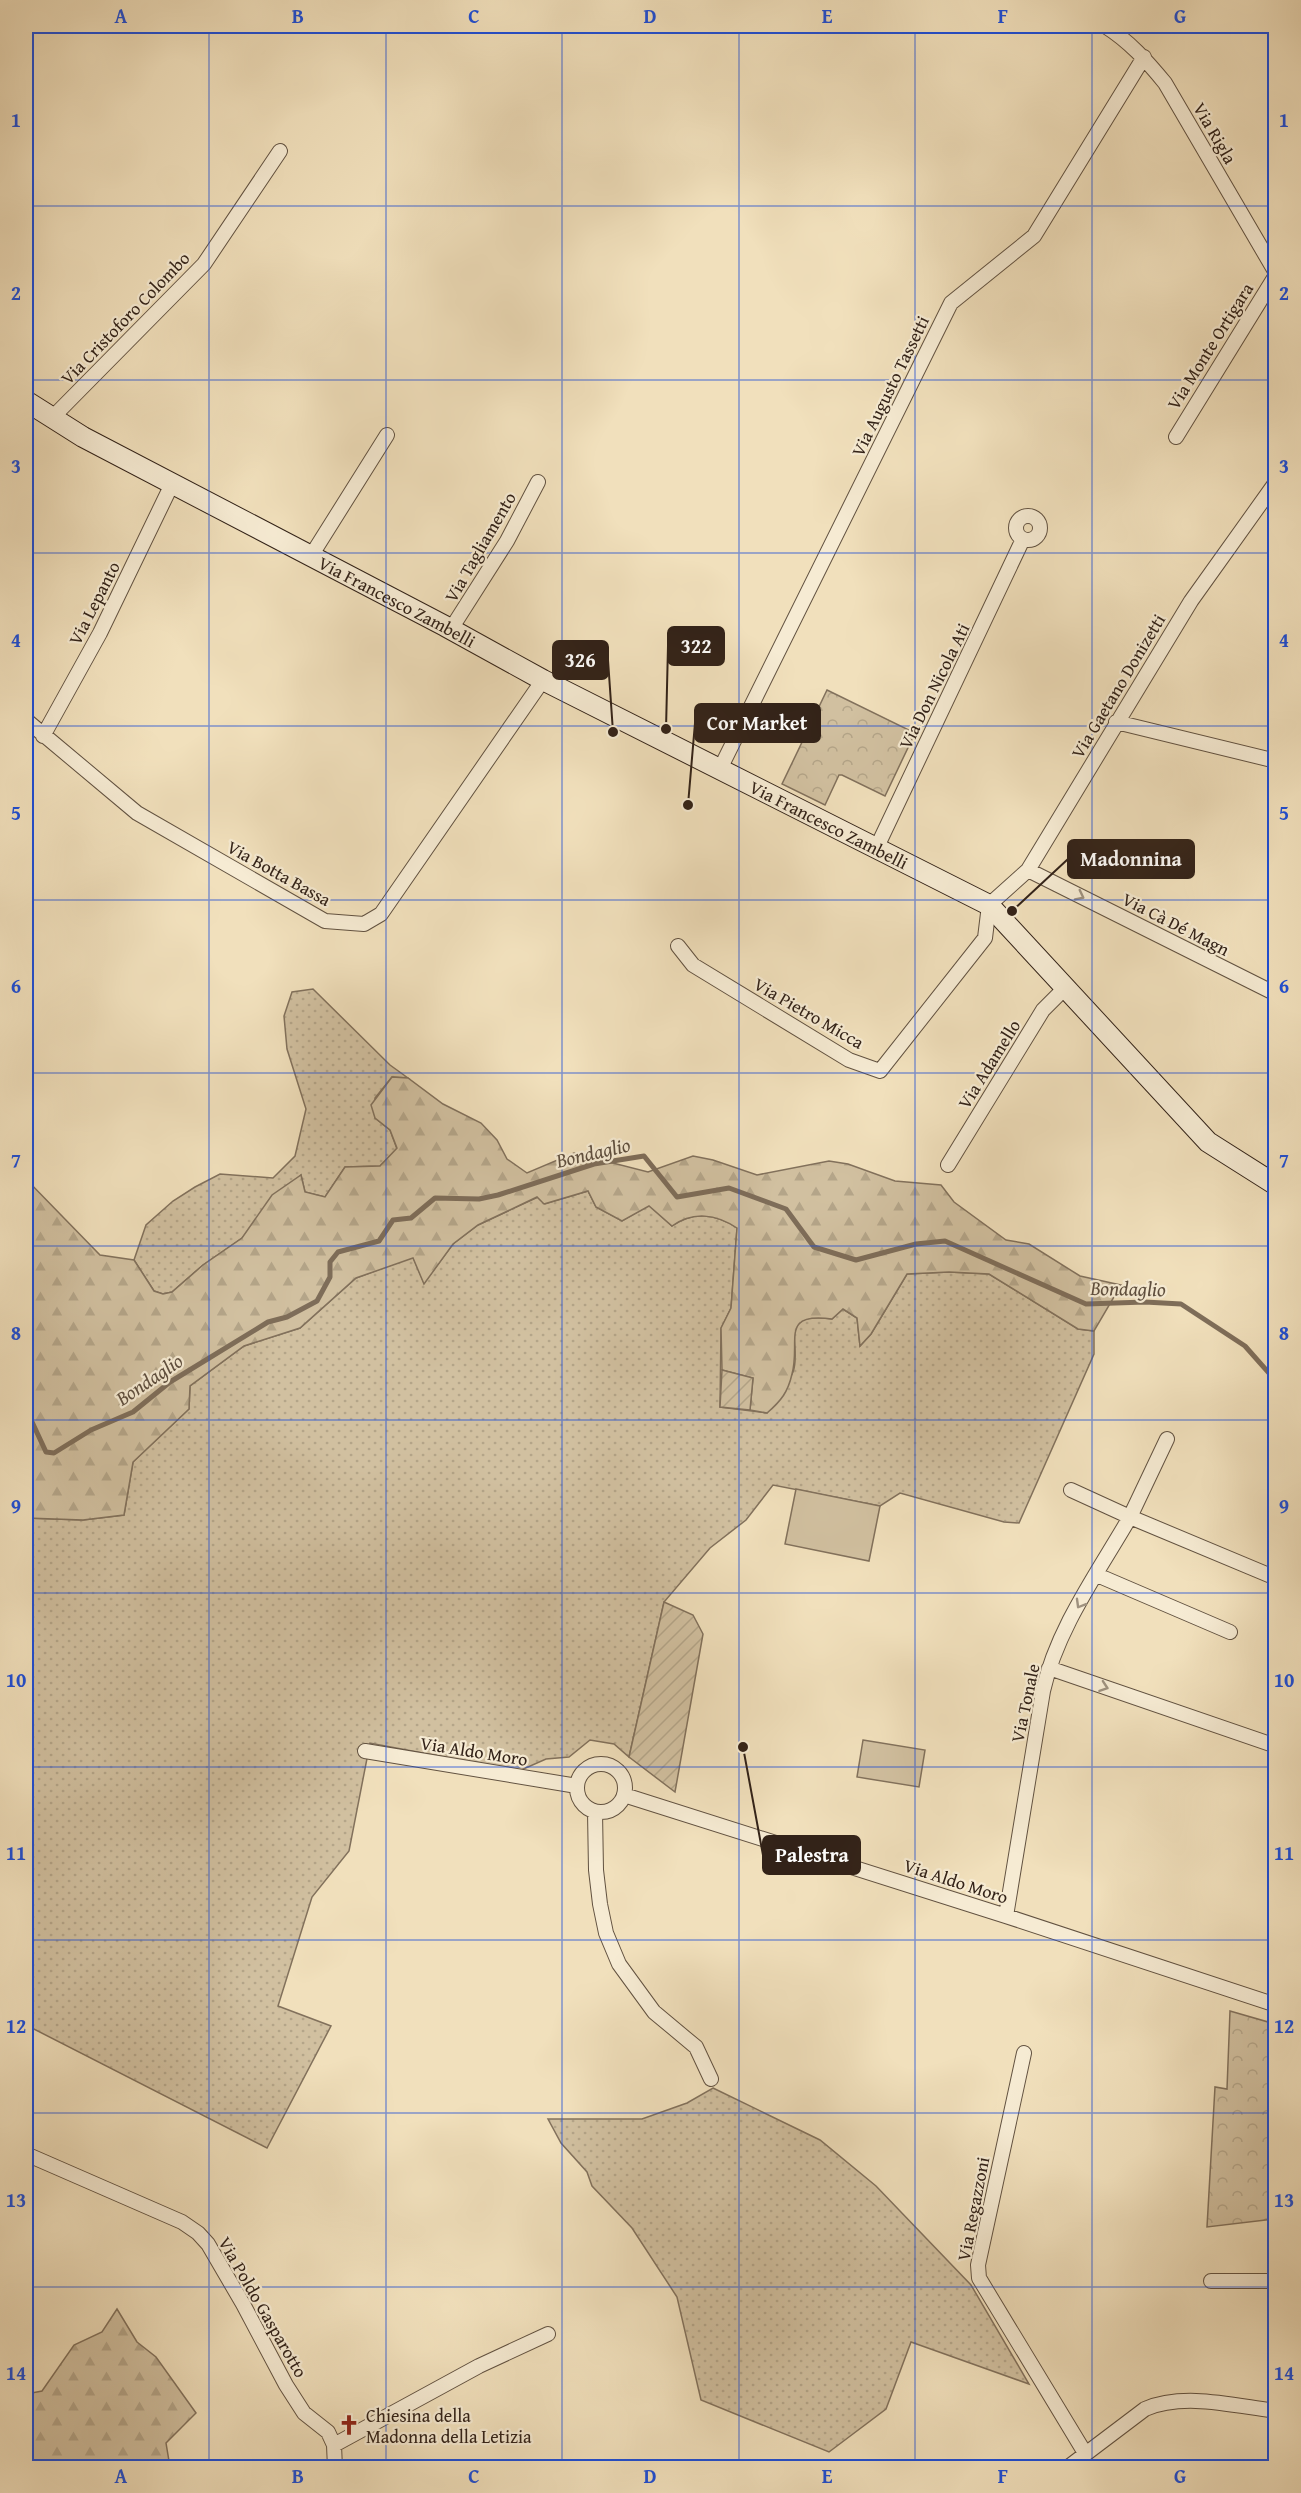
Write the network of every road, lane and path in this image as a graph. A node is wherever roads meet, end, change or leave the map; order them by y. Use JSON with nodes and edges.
{"nodes":[{"id":1,"x":1112,"y":27,"type":"edge"},
{"id":2,"x":1144,"y":57,"type":"junction"},
{"id":3,"x":279,"y":151,"type":"dead end"},
{"id":4,"x":1275,"y":274,"type":"edge"},
{"id":5,"x":26,"y":401,"type":"edge"},
{"id":6,"x":52,"y":418,"type":"junction"},
{"id":7,"x":387,"y":435,"type":"dead end"},
{"id":8,"x":1176,"y":437,"type":"dead end"},
{"id":9,"x":538,"y":482,"type":"dead end"},
{"id":10,"x":1275,"y":482,"type":"edge"},
{"id":11,"x":172,"y":484,"type":"junction"},
{"id":12,"x":1023,"y":539,"type":"dead end"},
{"id":13,"x":311,"y":556,"type":"junction"},
{"id":14,"x":451,"y":629,"type":"junction"},
{"id":15,"x":543,"y":680,"type":"junction"},
{"id":16,"x":26,"y":720,"type":"edge"},
{"id":17,"x":1116,"y":722,"type":"junction"},
{"id":18,"x":43,"y":736,"type":"junction"},
{"id":19,"x":1275,"y":761,"type":"edge"},
{"id":20,"x":720,"y":769,"type":"junction"},
{"id":21,"x":876,"y":849,"type":"junction"},
{"id":22,"x":1028,"y":870,"type":"junction"},
{"id":23,"x":989,"y":905,"type":"junction"},
{"id":24,"x":678,"y":946,"type":"dead end"},
{"id":25,"x":1066,"y":987,"type":"junction"},
{"id":26,"x":1275,"y":994,"type":"edge"},
{"id":27,"x":948,"y":1165,"type":"dead end"},
{"id":28,"x":1275,"y":1185,"type":"edge"},
{"id":29,"x":1167,"y":1439,"type":"dead end"},
{"id":30,"x":1071,"y":1490,"type":"dead end"},
{"id":31,"x":1130,"y":1517,"type":"junction"},
{"id":32,"x":1097,"y":1575,"type":"junction"},
{"id":33,"x":1275,"y":1578,"type":"edge"},
{"id":34,"x":1230,"y":1632,"type":"dead end"},
{"id":35,"x":1049,"y":1668,"type":"junction"},
{"id":36,"x":1275,"y":1746,"type":"edge"},
{"id":37,"x":365,"y":1751,"type":"dead end"},
{"id":38,"x":576,"y":1786,"type":"junction"},
{"id":39,"x":624,"y":1795,"type":"junction"},
{"id":40,"x":595,"y":1812,"type":"junction"},
{"id":41,"x":1006,"y":1916,"type":"junction"},
{"id":42,"x":1275,"y":2005,"type":"edge"},
{"id":43,"x":1024,"y":2053,"type":"dead end"},
{"id":44,"x":711,"y":2079,"type":"dead end"},
{"id":45,"x":26,"y":2154,"type":"edge"},
{"id":46,"x":1211,"y":2281,"type":"dead end"},
{"id":47,"x":1275,"y":2281,"type":"edge"},
{"id":48,"x":548,"y":2334,"type":"dead end"},
{"id":49,"x":1275,"y":2411,"type":"edge"},
{"id":50,"x":334,"y":2445,"type":"junction"},
{"id":51,"x":1085,"y":2453,"type":"junction"},
{"id":52,"x":335,"y":2468,"type":"edge"},
{"id":53,"x":1067,"y":2468,"type":"edge"}],
"edges":[{"from":1,"to":2,"type":"street","name":"Via Rigla"},
{"from":2,"to":4,"type":"street","name":"Via Rigla"},
{"from":2,"to":20,"type":"street","name":"Via Augusto Tassetti"},
{"from":3,"to":6,"type":"street","name":"Via Cristoforo Colombo"},
{"from":4,"to":8,"type":"street","name":"Via Monte Ortigara"},
{"from":5,"to":6,"type":"main road","name":"Via Francesco Zambelli"},
{"from":6,"to":11,"type":"main road","name":"Via Francesco Zambelli"},
{"from":7,"to":13,"type":"street","name":"Via Francesco Zambelli"},
{"from":9,"to":14,"type":"street","name":"Via Tagliamento"},
{"from":10,"to":17,"type":"street","name":"Via Gaetano Donizetti"},
{"from":11,"to":13,"type":"main road","name":"Via Francesco Zambelli"},
{"from":11,"to":18,"type":"street","name":"Via Lepanto"},
{"from":12,"to":21,"type":"street","name":"Via Don Nicola Ati"},
{"from":13,"to":14,"type":"main road","name":"Via Francesco Zambelli"},
{"from":14,"to":15,"type":"main road","name":"Via Francesco Zambelli"},
{"from":15,"to":18,"type":"street","name":"Via Botta Bassa"},
{"from":15,"to":20,"type":"main road","name":"Via Francesco Zambelli"},
{"from":16,"to":18,"type":"street","name":"Via Botta Bassa"},
{"from":17,"to":19,"type":"street"},
{"from":17,"to":22,"type":"street","name":"Via Gaetano Donizetti"},
{"from":20,"to":21,"type":"main road","name":"Via Francesco Zambelli"},
{"from":21,"to":23,"type":"main road","name":"Via Francesco Zambelli"},
{"from":22,"to":23,"type":"street","name":"Via Gaetano Donizetti"},
{"from":22,"to":26,"type":"street","name":"Via Cà Dé Magn","one_way":true},
{"from":23,"to":24,"type":"street","name":"Via Pietro Micca"},
{"from":23,"to":25,"type":"main road","name":"Via Francesco Zambelli"},
{"from":25,"to":27,"type":"street","name":"Via Adamello"},
{"from":25,"to":28,"type":"main road","name":"Via Francesco Zambelli"},
{"from":29,"to":31,"type":"street","name":"Via Tonale"},
{"from":30,"to":31,"type":"street"},
{"from":31,"to":32,"type":"street","name":"Via Tonale"},
{"from":31,"to":33,"type":"street"},
{"from":32,"to":34,"type":"street"},
{"from":32,"to":35,"type":"street","name":"Via Tonale","one_way":true},
{"from":35,"to":36,"type":"street","one_way":true},
{"from":35,"to":41,"type":"street","name":"Via Tonale"},
{"from":37,"to":38,"type":"street","name":"Via Aldo Moro"},
{"from":38,"to":39,"type":"street"},
{"from":38,"to":40,"type":"street"},
{"from":39,"to":40,"type":"street"},
{"from":39,"to":41,"type":"street","name":"Via Aldo Moro"},
{"from":40,"to":44,"type":"street"},
{"from":41,"to":42,"type":"street","name":"Via Aldo Moro"},
{"from":43,"to":51,"type":"street","name":"Via Regazzoni"},
{"from":45,"to":50,"type":"street","name":"Via Poldo Gasparotto"},
{"from":46,"to":47,"type":"street"},
{"from":48,"to":50,"type":"street"},
{"from":49,"to":51,"type":"street"},
{"from":50,"to":52,"type":"street"},
{"from":51,"to":53,"type":"street"}]}
